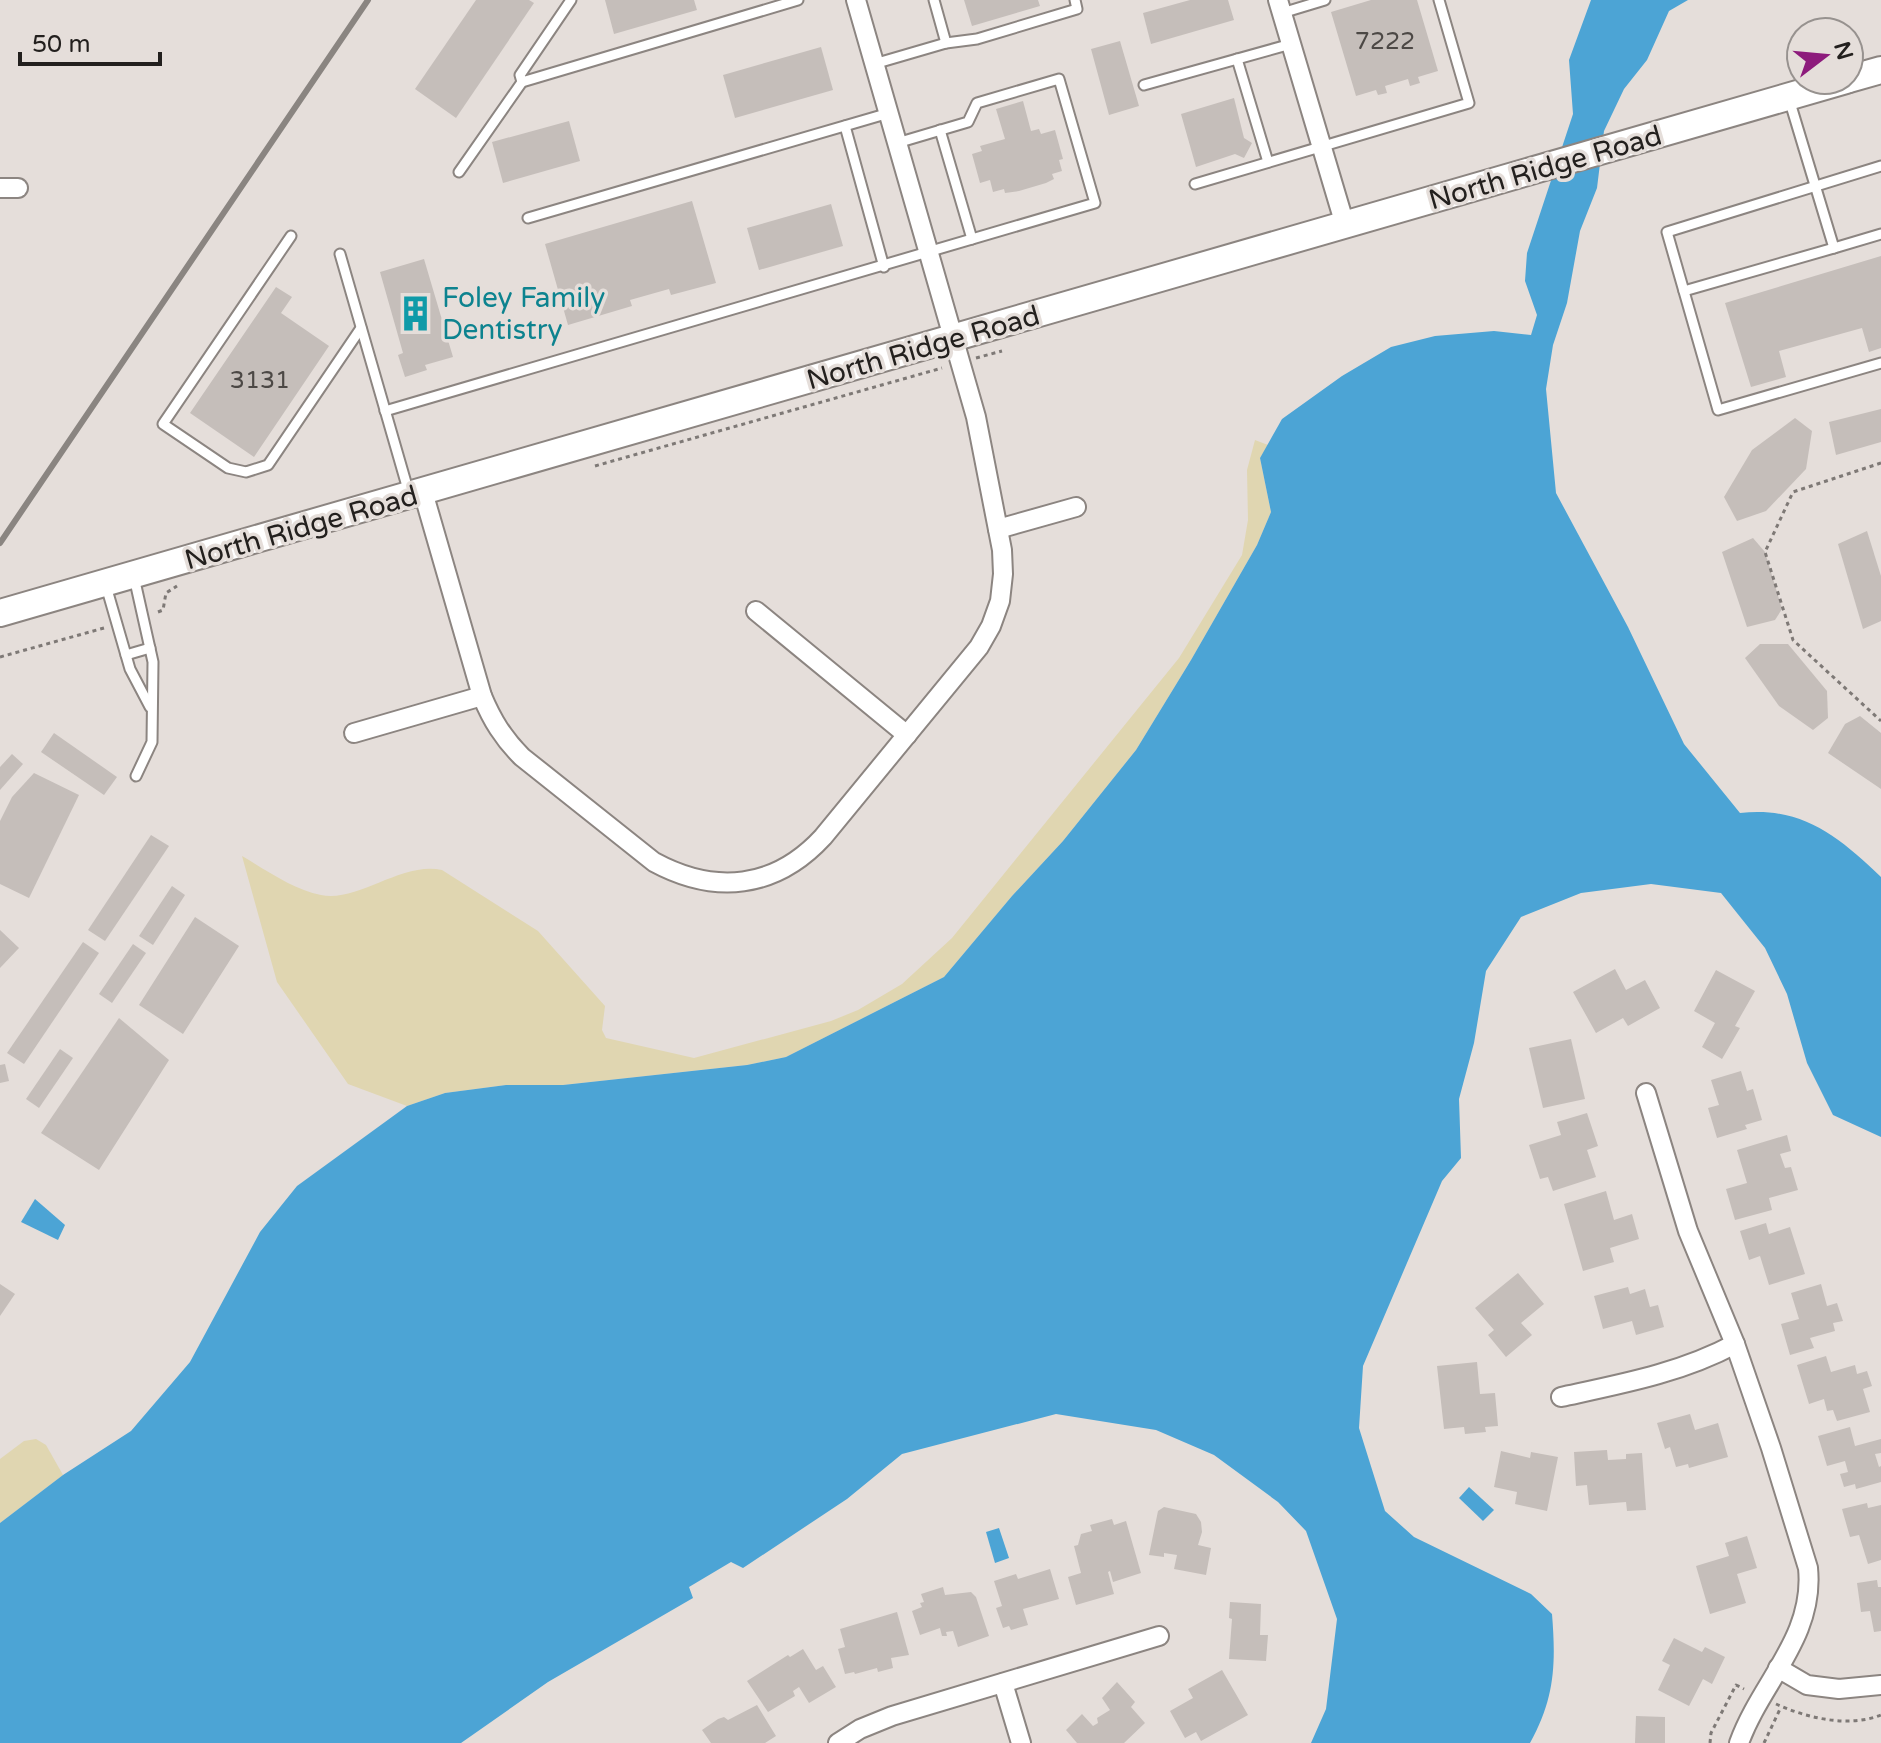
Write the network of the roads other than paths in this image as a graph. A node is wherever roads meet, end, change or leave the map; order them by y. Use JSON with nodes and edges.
{"nodes":[{"id":1,"x":571,"y":0,"type":"edge"},
{"id":2,"x":767,"y":0,"type":"edge"},
{"id":3,"x":798,"y":0,"type":"edge"},
{"id":4,"x":856,"y":0,"type":"edge"},
{"id":5,"x":934,"y":0,"type":"edge"},
{"id":6,"x":1075,"y":0,"type":"edge"},
{"id":7,"x":1325,"y":0,"type":"edge"},
{"id":8,"x":1439,"y":0,"type":"edge"},
{"id":9,"x":777,"y":6,"type":"junction"},
{"id":10,"x":1280,"y":7,"type":"edge"},
{"id":11,"x":946,"y":43,"type":"junction"},
{"id":12,"x":1291,"y":44,"type":"junction"},
{"id":13,"x":1237,"y":59,"type":"junction"},
{"id":14,"x":874,"y":64,"type":"junction"},
{"id":15,"x":522,"y":82,"type":"junction"},
{"id":16,"x":1144,"y":85,"type":"dead end"},
{"id":17,"x":1788,"y":96,"type":"joint"},
{"id":18,"x":889,"y":113,"type":"junction"},
{"id":19,"x":845,"y":126,"type":"junction"},
{"id":20,"x":940,"y":130,"type":"junction"},
{"id":21,"x":897,"y":143,"type":"junction"},
{"id":22,"x":1322,"y":146,"type":"junction"},
{"id":23,"x":1268,"y":162,"type":"junction"},
{"id":24,"x":1881,"y":166,"type":"edge"},
{"id":25,"x":459,"y":172,"type":"dead end"},
{"id":26,"x":1195,"y":184,"type":"dead end"},
{"id":27,"x":1816,"y":187,"type":"junction"},
{"id":28,"x":528,"y":218,"type":"dead end"},
{"id":29,"x":1345,"y":225,"type":"junction"},
{"id":30,"x":1881,"y":234,"type":"edge"},
{"id":31,"x":291,"y":236,"type":"dead end"},
{"id":32,"x":972,"y":239,"type":"junction"},
{"id":33,"x":1834,"y":248,"type":"junction"},
{"id":34,"x":929,"y":253,"type":"junction"},
{"id":35,"x":340,"y":254,"type":"dead end"},
{"id":36,"x":884,"y":267,"type":"junction"},
{"id":37,"x":1684,"y":291,"type":"junction"},
{"id":38,"x":361,"y":328,"type":"junction"},
{"id":39,"x":957,"y":350,"type":"junction"},
{"id":40,"x":1881,"y":363,"type":"edge"},
{"id":41,"x":385,"y":411,"type":"junction"},
{"id":42,"x":417,"y":494,"type":"junction"},
{"id":43,"x":1076,"y":507,"type":"dead end"},
{"id":44,"x":998,"y":529,"type":"junction"},
{"id":45,"x":133,"y":574,"type":"junction"},
{"id":46,"x":105,"y":583,"type":"junction"},
{"id":47,"x":756,"y":611,"type":"dead end"},
{"id":48,"x":0,"y":613,"type":"edge"},
{"id":49,"x":150,"y":648,"type":"junction"},
{"id":50,"x":126,"y":655,"type":"junction"},
{"id":51,"x":482,"y":696,"type":"junction"},
{"id":52,"x":151,"y":710,"type":"junction"},
{"id":53,"x":354,"y":733,"type":"dead end"},
{"id":54,"x":907,"y":735,"type":"junction"},
{"id":55,"x":136,"y":776,"type":"dead end"},
{"id":56,"x":1646,"y":1093,"type":"dead end"},
{"id":57,"x":1735,"y":1344,"type":"junction"},
{"id":58,"x":1561,"y":1397,"type":"dead end"},
{"id":59,"x":1159,"y":1636,"type":"dead end"},
{"id":60,"x":1778,"y":1668,"type":"junction"},
{"id":61,"x":1003,"y":1683,"type":"junction"},
{"id":62,"x":1881,"y":1685,"type":"edge"},
{"id":63,"x":838,"y":1743,"type":"edge"},
{"id":64,"x":1021,"y":1743,"type":"edge"},
{"id":65,"x":1739,"y":1743,"type":"edge"}],
"edges":[{"from":1,"to":15,"type":"lane"},
{"from":2,"to":9,"type":"lane"},
{"from":3,"to":9,"type":"lane"},
{"from":4,"to":14,"type":"street"},
{"from":5,"to":11,"type":"lane"},
{"from":6,"to":11,"type":"lane"},
{"from":7,"to":10,"type":"lane"},
{"from":8,"to":22,"type":"lane"},
{"from":9,"to":15,"type":"lane"},
{"from":10,"to":12,"type":"street"},
{"from":11,"to":14,"type":"lane"},
{"from":12,"to":13,"type":"lane"},
{"from":12,"to":22,"type":"street"},
{"from":13,"to":16,"type":"lane"},
{"from":13,"to":23,"type":"lane"},
{"from":14,"to":18,"type":"street"},
{"from":15,"to":25,"type":"lane"},
{"from":17,"to":27,"type":"lane"},
{"from":17,"to":29,"type":"main road","name":"North Ridge Road"},
{"from":18,"to":19,"type":"lane"},
{"from":18,"to":21,"type":"street"},
{"from":19,"to":28,"type":"lane"},
{"from":19,"to":36,"type":"lane"},
{"from":20,"to":21,"type":"lane"},
{"from":20,"to":32,"type":"lane"},
{"from":20,"to":32,"type":"lane"},
{"from":21,"to":34,"type":"street"},
{"from":22,"to":23,"type":"lane"},
{"from":22,"to":29,"type":"street"},
{"from":23,"to":26,"type":"lane"},
{"from":24,"to":27,"type":"lane"},
{"from":27,"to":33,"type":"lane"},
{"from":27,"to":37,"type":"lane"},
{"from":29,"to":39,"type":"main road","name":"North Ridge Road"},
{"from":30,"to":33,"type":"lane"},
{"from":31,"to":38,"type":"lane"},
{"from":32,"to":34,"type":"lane"},
{"from":33,"to":37,"type":"lane"},
{"from":34,"to":36,"type":"lane"},
{"from":34,"to":39,"type":"street"},
{"from":35,"to":38,"type":"lane"},
{"from":36,"to":41,"type":"lane"},
{"from":37,"to":40,"type":"lane"},
{"from":38,"to":41,"type":"lane"},
{"from":39,"to":42,"type":"main road","name":"North Ridge Road"},
{"from":39,"to":44,"type":"street"},
{"from":41,"to":42,"type":"lane"},
{"from":42,"to":45,"type":"main road","name":"North Ridge Road"},
{"from":42,"to":51,"type":"street"},
{"from":43,"to":44,"type":"street"},
{"from":44,"to":54,"type":"street"},
{"from":45,"to":46,"type":"main road","name":"North Ridge Road"},
{"from":45,"to":49,"type":"lane"},
{"from":46,"to":48,"type":"main road","name":"North Ridge Road"},
{"from":46,"to":50,"type":"lane"},
{"from":47,"to":54,"type":"street"},
{"from":49,"to":50,"type":"lane"},
{"from":49,"to":52,"type":"lane"},
{"from":50,"to":52,"type":"lane"},
{"from":51,"to":53,"type":"street"},
{"from":51,"to":54,"type":"street"},
{"from":52,"to":55,"type":"lane"},
{"from":56,"to":57,"type":"street"},
{"from":57,"to":58,"type":"street"},
{"from":57,"to":60,"type":"street"},
{"from":59,"to":61,"type":"street"},
{"from":60,"to":62,"type":"street"},
{"from":60,"to":65,"type":"street"},
{"from":61,"to":63,"type":"street"},
{"from":61,"to":64,"type":"street"}]}
